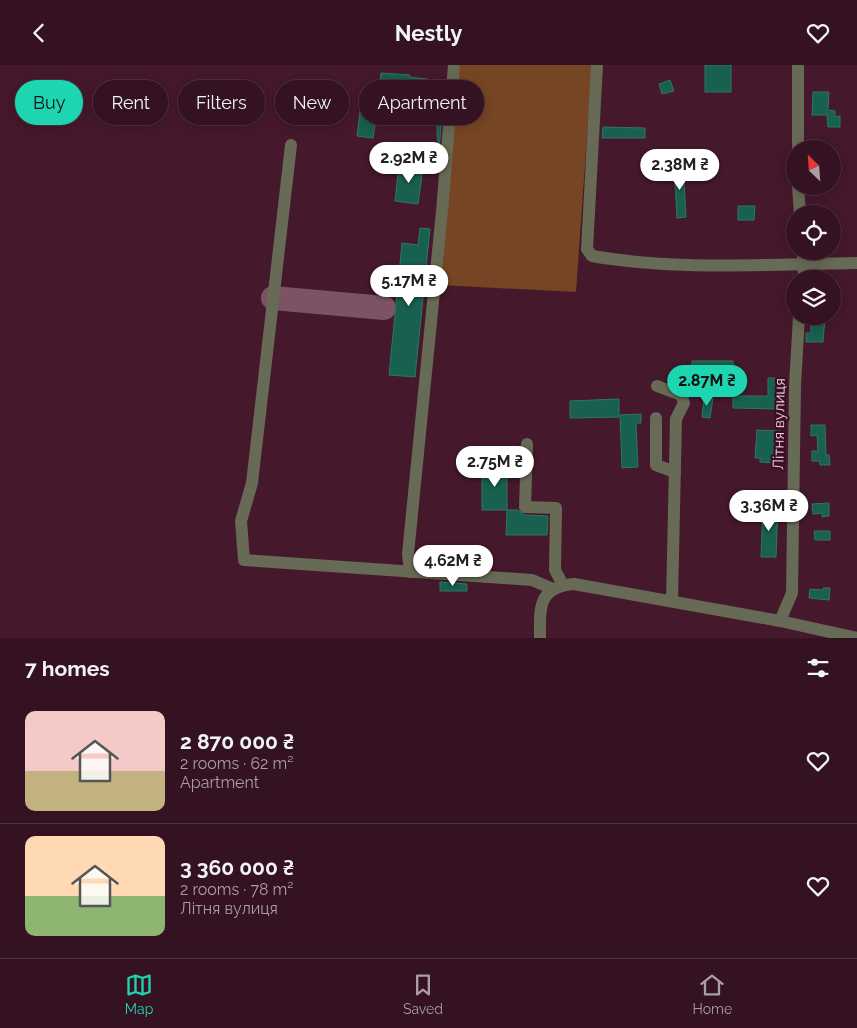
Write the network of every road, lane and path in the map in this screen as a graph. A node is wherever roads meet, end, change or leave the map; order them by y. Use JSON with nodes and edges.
{"nodes":[{"id":1,"x":454,"y":65,"type":"edge"},
{"id":2,"x":597,"y":65,"type":"edge"},
{"id":3,"x":798,"y":65,"type":"edge"},
{"id":4,"x":798,"y":140,"type":"edge"},
{"id":5,"x":291,"y":145,"type":"dead end"},
{"id":6,"x":786,"y":258,"type":"edge"},
{"id":7,"x":830,"y":260,"type":"edge"},
{"id":8,"x":857,"y":263,"type":"edge"},
{"id":9,"x":798,"y":325,"type":"edge"},
{"id":10,"x":657,"y":386,"type":"dead end"},
{"id":11,"x":656,"y":418,"type":"dead end"},
{"id":12,"x":527,"y":443,"type":"dead end"},
{"id":13,"x":675,"y":472,"type":"junction"},
{"id":14,"x":410,"y":572,"type":"junction"},
{"id":15,"x":558,"y":587,"type":"junction"},
{"id":16,"x":672,"y":601,"type":"junction"},
{"id":17,"x":780,"y":621,"type":"junction"},
{"id":18,"x":540,"y":638,"type":"edge"},
{"id":19,"x":857,"y":638,"type":"edge"}],
"edges":[{"from":1,"to":14,"type":"street"},
{"from":2,"to":6,"type":"street"},
{"from":3,"to":4,"type":"street"},
{"from":5,"to":14,"type":"street"},
{"from":7,"to":8,"type":"street"},
{"from":9,"to":17,"type":"street","name":"Літня вулиця"},
{"from":10,"to":13,"type":"street"},
{"from":11,"to":13,"type":"street"},
{"from":12,"to":15,"type":"street"},
{"from":13,"to":16,"type":"street"},
{"from":14,"to":15,"type":"street"},
{"from":15,"to":16,"type":"street"},
{"from":15,"to":18,"type":"street"},
{"from":16,"to":17,"type":"street"},
{"from":17,"to":19,"type":"street"}]}
